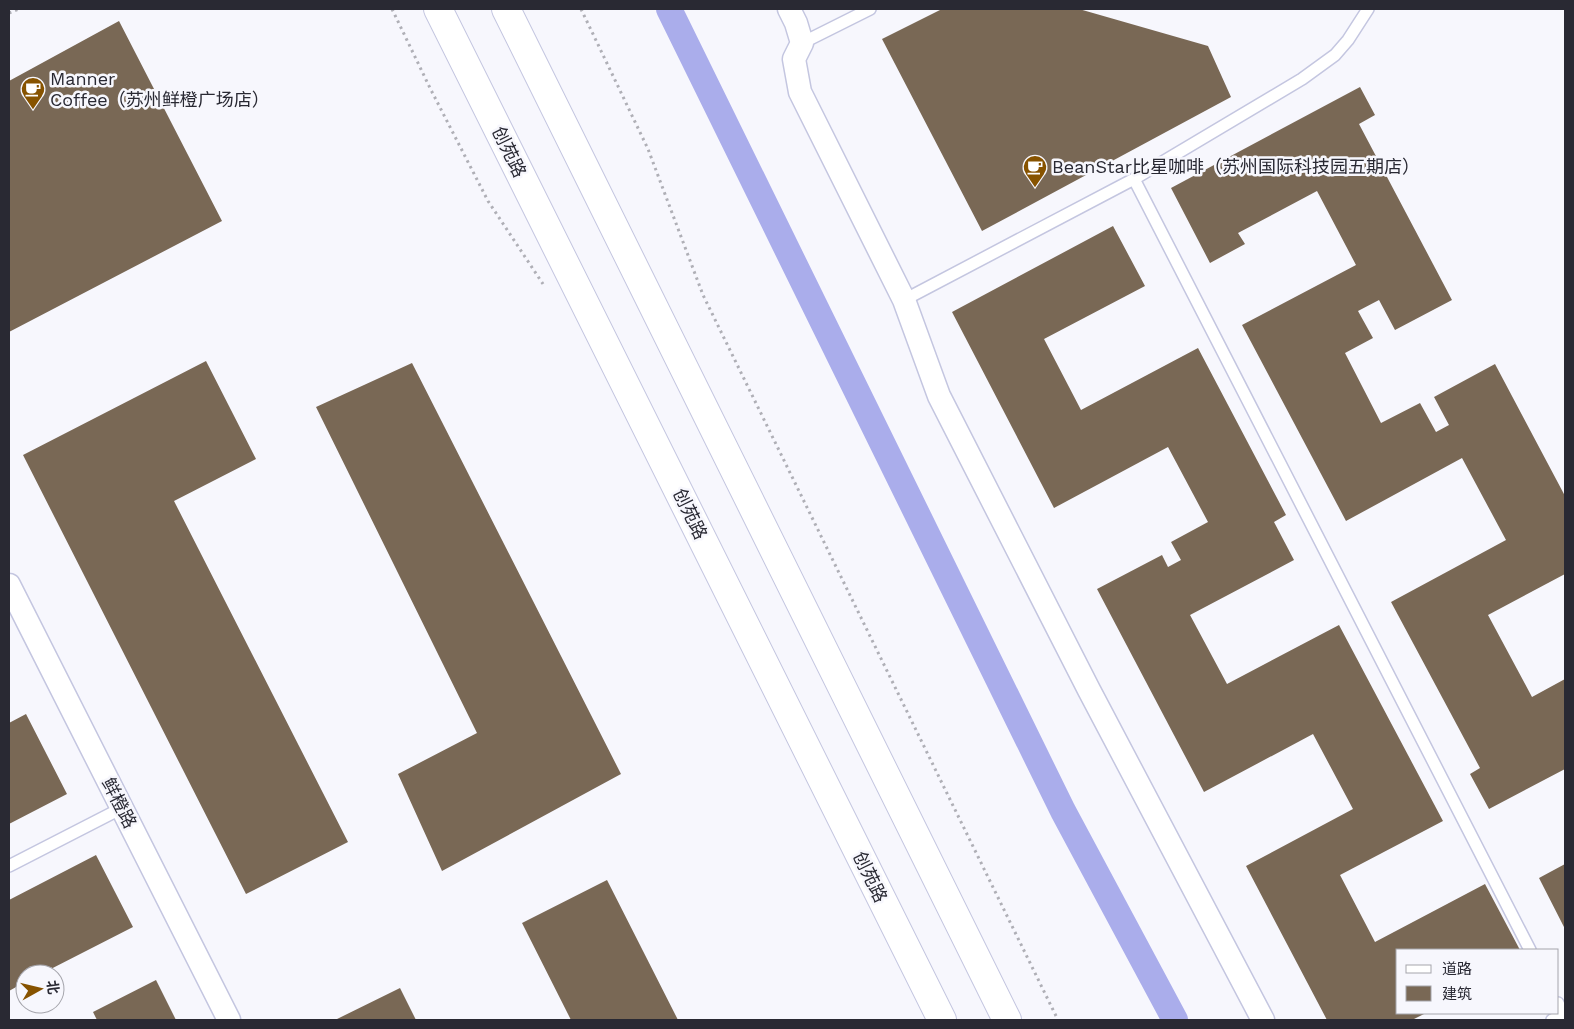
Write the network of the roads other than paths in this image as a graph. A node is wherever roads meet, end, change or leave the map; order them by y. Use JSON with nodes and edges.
{"nodes":[{"id":1,"x":438,"y":9,"type":"edge"},
{"id":2,"x":506,"y":9,"type":"edge"},
{"id":3,"x":789,"y":9,"type":"edge"},
{"id":4,"x":870,"y":9,"type":"edge"},
{"id":5,"x":1368,"y":9,"type":"edge"},
{"id":6,"x":802,"y":43,"type":"junction"},
{"id":7,"x":1134,"y":179,"type":"junction"},
{"id":8,"x":904,"y":300,"type":"junction"},
{"id":9,"x":9,"y":585,"type":"edge"},
{"id":10,"x":122,"y":808,"type":"junction"},
{"id":11,"x":9,"y":866,"type":"edge"},
{"id":12,"x":1529,"y":949,"type":"edge"},
{"id":13,"x":1564,"y":1016,"type":"edge"},
{"id":14,"x":229,"y":1020,"type":"edge"},
{"id":15,"x":942,"y":1020,"type":"edge"},
{"id":16,"x":1007,"y":1020,"type":"edge"},
{"id":17,"x":1262,"y":1020,"type":"edge"},
{"id":18,"x":1552,"y":1020,"type":"edge"}],
"edges":[{"from":1,"to":15,"type":"main road","name":"创苑路"},
{"from":2,"to":16,"type":"main road"},
{"from":3,"to":6,"type":"street"},
{"from":4,"to":6,"type":"lane"},
{"from":5,"to":7,"type":"lane"},
{"from":6,"to":8,"type":"street"},
{"from":7,"to":8,"type":"lane"},
{"from":7,"to":12,"type":"lane"},
{"from":8,"to":17,"type":"street"},
{"from":9,"to":10,"type":"street","name":"鲜橙路"},
{"from":10,"to":11,"type":"lane"},
{"from":10,"to":14,"type":"street","name":"鲜橙路"},
{"from":13,"to":18,"type":"lane"}]}
